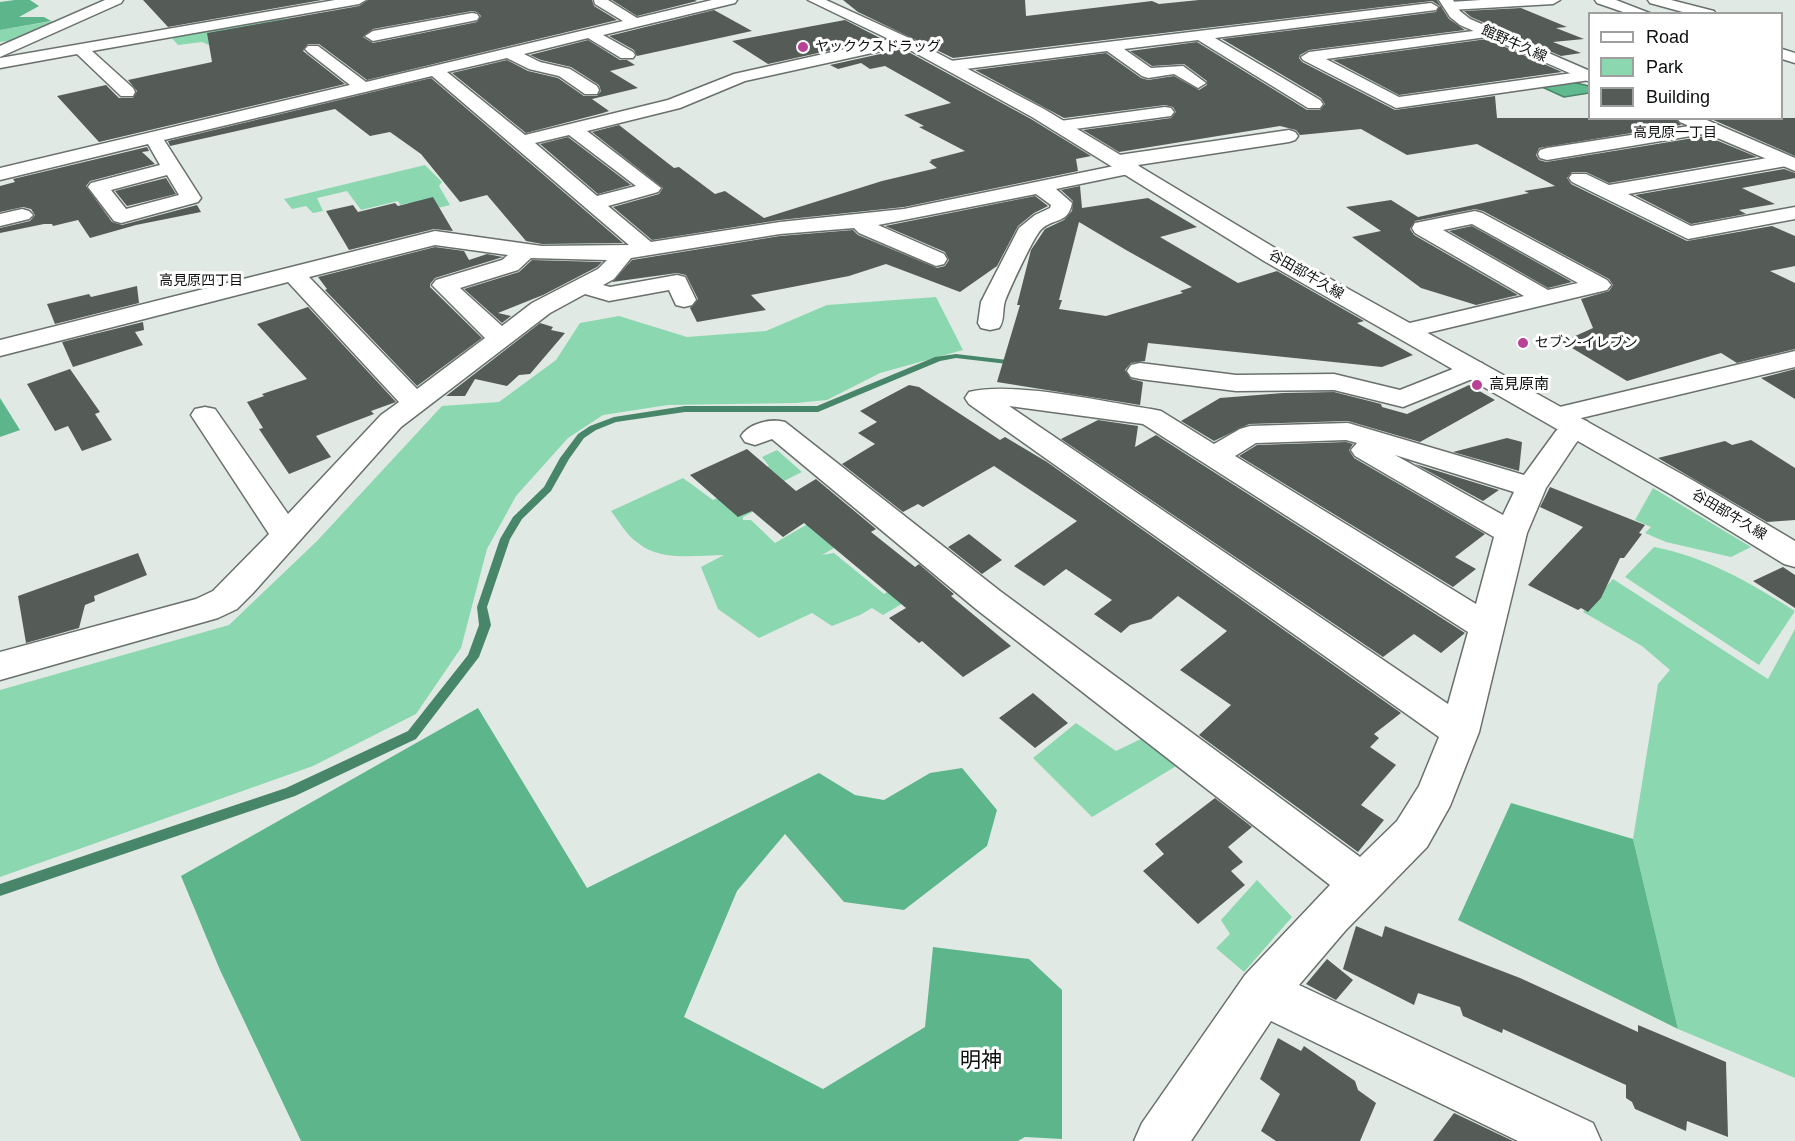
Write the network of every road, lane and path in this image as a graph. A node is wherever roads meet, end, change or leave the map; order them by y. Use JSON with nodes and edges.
{"nodes":[{"id":1,"x":116,"y":0,"type":"edge"},
{"id":2,"x":359,"y":0,"type":"edge"},
{"id":3,"x":730,"y":0,"type":"edge"},
{"id":4,"x":815,"y":0,"type":"edge"},
{"id":5,"x":1402,"y":0,"type":"edge"},
{"id":6,"x":1553,"y":0,"type":"edge"},
{"id":7,"x":1602,"y":0,"type":"edge"},
{"id":8,"x":1655,"y":0,"type":"edge"},
{"id":9,"x":600,"y":1,"type":"edge"},
{"id":10,"x":456,"y":6,"type":"dead end"},
{"id":11,"x":1450,"y":6,"type":"edge"},
{"id":12,"x":1431,"y":8,"type":"junction"},
{"id":13,"x":1639,"y":12,"type":"edge"},
{"id":14,"x":1701,"y":12,"type":"edge"},
{"id":15,"x":636,"y":23,"type":"junction"},
{"id":16,"x":589,"y":30,"type":"junction"},
{"id":17,"x":1489,"y":33,"type":"junction"},
{"id":18,"x":1200,"y":35,"type":"junction"},
{"id":19,"x":373,"y":36,"type":"dead end"},
{"id":20,"x":501,"y":37,"type":"dead end"},
{"id":21,"x":904,"y":41,"type":"junction"},
{"id":22,"x":1110,"y":46,"type":"junction"},
{"id":23,"x":80,"y":49,"type":"junction"},
{"id":24,"x":313,"y":49,"type":"dead end"},
{"id":25,"x":0,"y":52,"type":"edge"},
{"id":26,"x":515,"y":52,"type":"junction"},
{"id":27,"x":627,"y":55,"type":"dead end"},
{"id":28,"x":1550,"y":60,"type":"junction"},
{"id":29,"x":0,"y":63,"type":"edge"},
{"id":30,"x":439,"y":65,"type":"junction"},
{"id":31,"x":1514,"y":65,"type":"dead end"},
{"id":32,"x":950,"y":66,"type":"junction"},
{"id":33,"x":1588,"y":77,"type":"edge"},
{"id":34,"x":1385,"y":82,"type":"dead end"},
{"id":35,"x":1198,"y":83,"type":"dead end"},
{"id":36,"x":1362,"y":85,"type":"junction"},
{"id":37,"x":364,"y":88,"type":"junction"},
{"id":38,"x":591,"y":90,"type":"dead end"},
{"id":39,"x":127,"y":92,"type":"dead end"},
{"id":40,"x":1314,"y":104,"type":"dead end"},
{"id":41,"x":1165,"y":112,"type":"dead end"},
{"id":42,"x":1690,"y":120,"type":"edge"},
{"id":43,"x":524,"y":122,"type":"dead end"},
{"id":44,"x":1060,"y":126,"type":"junction"},
{"id":45,"x":503,"y":127,"type":"junction"},
{"id":46,"x":1708,"y":128,"type":"junction"},
{"id":47,"x":573,"y":129,"type":"junction"},
{"id":48,"x":1288,"y":136,"type":"dead end"},
{"id":49,"x":153,"y":138,"type":"junction"},
{"id":50,"x":521,"y":141,"type":"junction"},
{"id":51,"x":1547,"y":154,"type":"dead end"},
{"id":52,"x":1790,"y":163,"type":"edge"},
{"id":53,"x":1125,"y":164,"type":"junction"},
{"id":54,"x":172,"y":168,"type":"dead end"},
{"id":55,"x":0,"y":174,"type":"edge"},
{"id":56,"x":1579,"y":178,"type":"dead end"},
{"id":57,"x":1040,"y":187,"type":"junction"},
{"id":58,"x":1606,"y":191,"type":"junction"},
{"id":59,"x":594,"y":203,"type":"junction"},
{"id":60,"x":1795,"y":213,"type":"edge"},
{"id":61,"x":22,"y":215,"type":"dead end"},
{"id":62,"x":0,"y":220,"type":"edge"},
{"id":63,"x":860,"y":222,"type":"junction"},
{"id":64,"x":525,"y":252,"type":"junction"},
{"id":65,"x":635,"y":252,"type":"junction"},
{"id":66,"x":936,"y":259,"type":"dead end"},
{"id":67,"x":293,"y":274,"type":"junction"},
{"id":68,"x":584,"y":286,"type":"junction"},
{"id":69,"x":1545,"y":298,"type":"junction"},
{"id":70,"x":684,"y":300,"type":"dead end"},
{"id":71,"x":990,"y":323,"type":"dead end"},
{"id":72,"x":1406,"y":331,"type":"junction"},
{"id":73,"x":500,"y":338,"type":"junction"},
{"id":74,"x":0,"y":348,"type":"edge"},
{"id":75,"x":1795,"y":359,"type":"edge"},
{"id":76,"x":1473,"y":369,"type":"junction"},
{"id":77,"x":1140,"y":371,"type":"dead end"},
{"id":78,"x":415,"y":404,"type":"junction"},
{"id":79,"x":205,"y":415,"type":"dead end"},
{"id":80,"x":1567,"y":422,"type":"junction"},
{"id":81,"x":1332,"y":432,"type":"junction"},
{"id":82,"x":755,"y":436,"type":"dead end"},
{"id":83,"x":1214,"y":456,"type":"junction"},
{"id":84,"x":1531,"y":487,"type":"junction"},
{"id":85,"x":1511,"y":533,"type":"junction"},
{"id":86,"x":287,"y":536,"type":"junction"},
{"id":87,"x":1795,"y":556,"type":"edge"},
{"id":88,"x":1486,"y":627,"type":"junction"},
{"id":89,"x":0,"y":666,"type":"edge"},
{"id":90,"x":1460,"y":732,"type":"junction"},
{"id":91,"x":1362,"y":884,"type":"junction"},
{"id":92,"x":1262,"y":992,"type":"junction"},
{"id":93,"x":1160,"y":1141,"type":"edge"},
{"id":94,"x":1575,"y":1141,"type":"edge"}],
"edges":[{"from":1,"to":25,"type":"street"},
{"from":2,"to":23,"type":"street"},
{"from":3,"to":15,"type":"street"},
{"from":4,"to":21,"type":"street","name":"谷田部牛久線"},
{"from":5,"to":12,"type":"street"},
{"from":6,"to":11,"type":"street"},
{"from":7,"to":13,"type":"street"},
{"from":8,"to":14,"type":"street"},
{"from":9,"to":15,"type":"street"},
{"from":10,"to":19,"type":"street"},
{"from":11,"to":12,"type":"street"},
{"from":11,"to":17,"type":"street","name":"館野牛久線"},
{"from":12,"to":18,"type":"street"},
{"from":15,"to":16,"type":"street"},
{"from":16,"to":26,"type":"street"},
{"from":16,"to":27,"type":"street"},
{"from":17,"to":28,"type":"street","name":"館野牛久線"},
{"from":17,"to":36,"type":"street"},
{"from":18,"to":22,"type":"street"},
{"from":18,"to":40,"type":"street"},
{"from":20,"to":26,"type":"street"},
{"from":21,"to":32,"type":"street","name":"谷田部牛久線"},
{"from":21,"to":47,"type":"street"},
{"from":22,"to":32,"type":"street"},
{"from":22,"to":35,"type":"street"},
{"from":23,"to":29,"type":"street"},
{"from":23,"to":39,"type":"street"},
{"from":24,"to":37,"type":"street"},
{"from":26,"to":30,"type":"street"},
{"from":26,"to":38,"type":"street"},
{"from":28,"to":31,"type":"street"},
{"from":28,"to":33,"type":"street","name":"館野牛久線"},
{"from":30,"to":37,"type":"street"},
{"from":30,"to":45,"type":"street"},
{"from":32,"to":44,"type":"street","name":"谷田部牛久線"},
{"from":33,"to":36,"type":"street"},
{"from":34,"to":36,"type":"street"},
{"from":37,"to":49,"type":"street"},
{"from":41,"to":44,"type":"street"},
{"from":42,"to":46,"type":"street"},
{"from":43,"to":45,"type":"street"},
{"from":44,"to":53,"type":"street","name":"谷田部牛久線"},
{"from":45,"to":50,"type":"street"},
{"from":46,"to":51,"type":"street"},
{"from":46,"to":52,"type":"street"},
{"from":47,"to":50,"type":"street"},
{"from":47,"to":59,"type":"street"},
{"from":48,"to":53,"type":"street"},
{"from":49,"to":54,"type":"street"},
{"from":49,"to":55,"type":"street"},
{"from":50,"to":59,"type":"street"},
{"from":52,"to":58,"type":"street"},
{"from":53,"to":57,"type":"street"},
{"from":53,"to":72,"type":"street","name":"谷田部牛久線"},
{"from":56,"to":58,"type":"street"},
{"from":57,"to":63,"type":"street"},
{"from":57,"to":71,"type":"street"},
{"from":58,"to":60,"type":"street"},
{"from":59,"to":65,"type":"street"},
{"from":61,"to":62,"type":"street"},
{"from":63,"to":65,"type":"street"},
{"from":63,"to":66,"type":"street"},
{"from":64,"to":65,"type":"street"},
{"from":64,"to":67,"type":"street"},
{"from":64,"to":73,"type":"street"},
{"from":65,"to":68,"type":"street"},
{"from":67,"to":74,"type":"street"},
{"from":67,"to":78,"type":"street"},
{"from":68,"to":70,"type":"street"},
{"from":68,"to":73,"type":"street"},
{"from":69,"to":69,"type":"street"},
{"from":69,"to":72,"type":"street"},
{"from":72,"to":76,"type":"street","name":"谷田部牛久線"},
{"from":73,"to":78,"type":"street"},
{"from":75,"to":80,"type":"street"},
{"from":76,"to":77,"type":"street"},
{"from":76,"to":80,"type":"street","name":"谷田部牛久線"},
{"from":78,"to":86,"type":"street"},
{"from":79,"to":86,"type":"street"},
{"from":80,"to":84,"type":"street"},
{"from":80,"to":87,"type":"street","name":"谷田部牛久線"},
{"from":81,"to":83,"type":"street"},
{"from":81,"to":84,"type":"street"},
{"from":81,"to":85,"type":"street"},
{"from":82,"to":91,"type":"street"},
{"from":83,"to":88,"type":"street"},
{"from":83,"to":90,"type":"street"},
{"from":84,"to":85,"type":"street"},
{"from":85,"to":88,"type":"street"},
{"from":86,"to":89,"type":"street"},
{"from":88,"to":90,"type":"street"},
{"from":90,"to":91,"type":"street"},
{"from":91,"to":92,"type":"street"},
{"from":92,"to":93,"type":"street"},
{"from":92,"to":94,"type":"street"}]}
